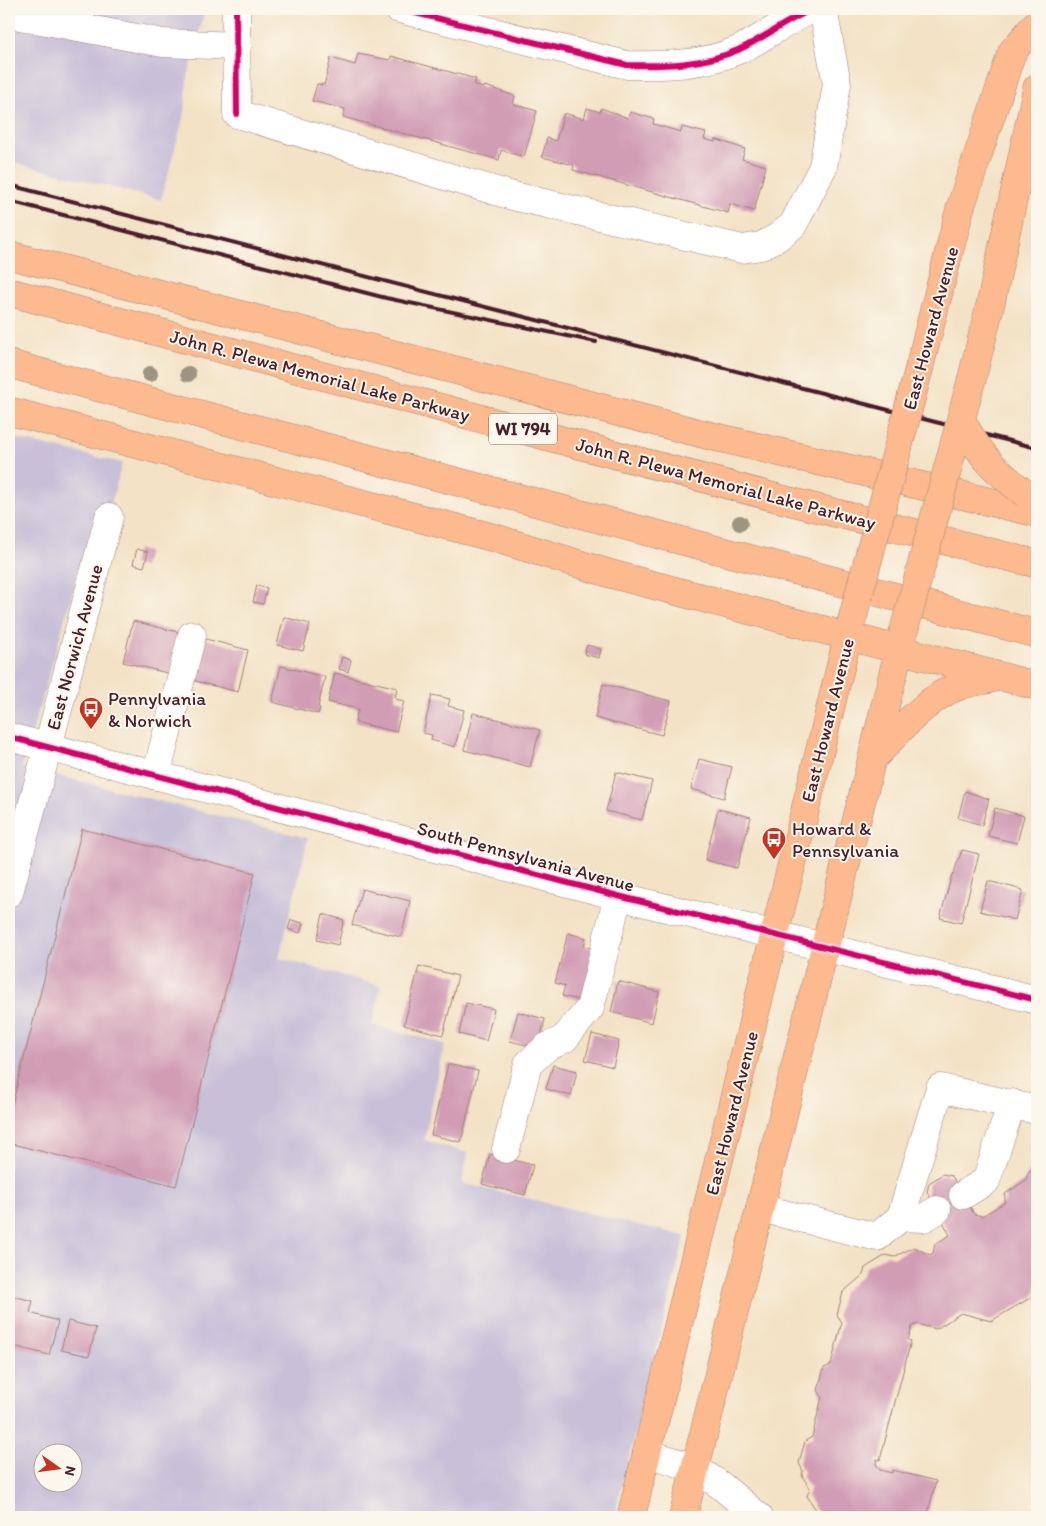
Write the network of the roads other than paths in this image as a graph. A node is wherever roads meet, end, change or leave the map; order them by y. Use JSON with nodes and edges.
{"nodes":[{"id":1,"x":236,"y":9,"type":"edge"},
{"id":2,"x":399,"y":9,"type":"edge"},
{"id":3,"x":813,"y":9,"type":"edge"},
{"id":4,"x":824,"y":9,"type":"edge"},
{"id":5,"x":9,"y":14,"type":"edge"},
{"id":6,"x":1037,"y":23,"type":"edge"},
{"id":7,"x":237,"y":46,"type":"junction"},
{"id":8,"x":1037,"y":88,"type":"edge"},
{"id":9,"x":9,"y":255,"type":"edge"},
{"id":10,"x":9,"y":292,"type":"edge"},
{"id":11,"x":9,"y":364,"type":"edge"},
{"id":12,"x":9,"y":410,"type":"edge"},
{"id":13,"x":961,"y":420,"type":"junction"},
{"id":14,"x":890,"y":478,"type":"junction"},
{"id":15,"x":942,"y":490,"type":"junction"},
{"id":16,"x":1030,"y":505,"type":"edge"},
{"id":17,"x":109,"y":517,"type":"dead end"},
{"id":18,"x":1037,"y":564,"type":"edge"},
{"id":19,"x":850,"y":630,"type":"junction"},
{"id":20,"x":1037,"y":634,"type":"edge"},
{"id":21,"x":192,"y":635,"type":"dead end"},
{"id":22,"x":901,"y":642,"type":"junction"},
{"id":23,"x":998,"y":677,"type":"junction"},
{"id":24,"x":1037,"y":686,"type":"edge"},
{"id":25,"x":9,"y":738,"type":"edge"},
{"id":26,"x":46,"y":747,"type":"junction"},
{"id":27,"x":871,"y":760,"type":"junction"},
{"id":28,"x":156,"y":776,"type":"junction"},
{"id":29,"x":9,"y":893,"type":"edge"},
{"id":30,"x":618,"y":896,"type":"junction"},
{"id":31,"x":775,"y":935,"type":"junction"},
{"id":32,"x":825,"y":947,"type":"junction"},
{"id":33,"x":1037,"y":1000,"type":"edge"},
{"id":34,"x":1025,"y":1106,"type":"edge"},
{"id":35,"x":506,"y":1149,"type":"dead end"},
{"id":36,"x":963,"y":1195,"type":"dead end"},
{"id":37,"x":760,"y":1208,"type":"junction"},
{"id":38,"x":937,"y":1210,"type":"dead end"},
{"id":39,"x":901,"y":1217,"type":"junction"},
{"id":40,"x":647,"y":1453,"type":"junction"},
{"id":41,"x":695,"y":1468,"type":"junction"},
{"id":42,"x":631,"y":1517,"type":"edge"},
{"id":43,"x":683,"y":1517,"type":"edge"},
{"id":44,"x":759,"y":1517,"type":"edge"}],
"edges":[{"from":1,"to":7,"type":"street"},
{"from":2,"to":3,"type":"street"},
{"from":4,"to":7,"type":"street"},
{"from":5,"to":7,"type":"street"},
{"from":6,"to":14,"type":"main road","name":"East Howard Avenue","bridge":true},
{"from":8,"to":13,"type":"main road","bridge":true},
{"from":9,"to":14,"type":"main road"},
{"from":10,"to":18,"type":"main road","name":"John R. Plewa Memorial Lake Parkway","number":"WI 794"},
{"from":11,"to":20,"type":"main road"},
{"from":12,"to":19,"type":"main road"},
{"from":13,"to":15,"type":"main road","bridge":true},
{"from":13,"to":16,"type":"main road","bridge":true},
{"from":14,"to":15,"type":"main road"},
{"from":14,"to":19,"type":"main road","name":"East Howard Avenue","bridge":true},
{"from":15,"to":16,"type":"main road"},
{"from":15,"to":22,"type":"main road","bridge":true},
{"from":17,"to":26,"type":"street","name":"East Norwich Avenue"},
{"from":19,"to":22,"type":"main road"},
{"from":19,"to":31,"type":"main road","name":"East Howard Avenue"},
{"from":21,"to":28,"type":"street"},
{"from":22,"to":23,"type":"main road"},
{"from":22,"to":27,"type":"main road"},
{"from":23,"to":24,"type":"main road"},
{"from":23,"to":27,"type":"main road"},
{"from":25,"to":26,"type":"street","name":"South Pennsylvania Avenue"},
{"from":26,"to":28,"type":"street","name":"South Pennsylvania Avenue"},
{"from":26,"to":29,"type":"street","name":"East Norwich Avenue"},
{"from":27,"to":32,"type":"main road"},
{"from":28,"to":30,"type":"street","name":"South Pennsylvania Avenue"},
{"from":30,"to":31,"type":"street","name":"South Pennsylvania Avenue"},
{"from":30,"to":35,"type":"street"},
{"from":31,"to":32,"type":"street","name":"South Pennsylvania Avenue"},
{"from":31,"to":40,"type":"main road","name":"East Howard Avenue"},
{"from":32,"to":33,"type":"street","name":"South Pennsylvania Avenue"},
{"from":32,"to":37,"type":"main road"},
{"from":34,"to":36,"type":"street"},
{"from":34,"to":39,"type":"street"},
{"from":37,"to":39,"type":"street"},
{"from":37,"to":41,"type":"main road"},
{"from":38,"to":39,"type":"street"},
{"from":40,"to":41,"type":"street"},
{"from":40,"to":42,"type":"main road","name":"East Howard Avenue"},
{"from":41,"to":43,"type":"main road"},
{"from":41,"to":44,"type":"street"}]}
